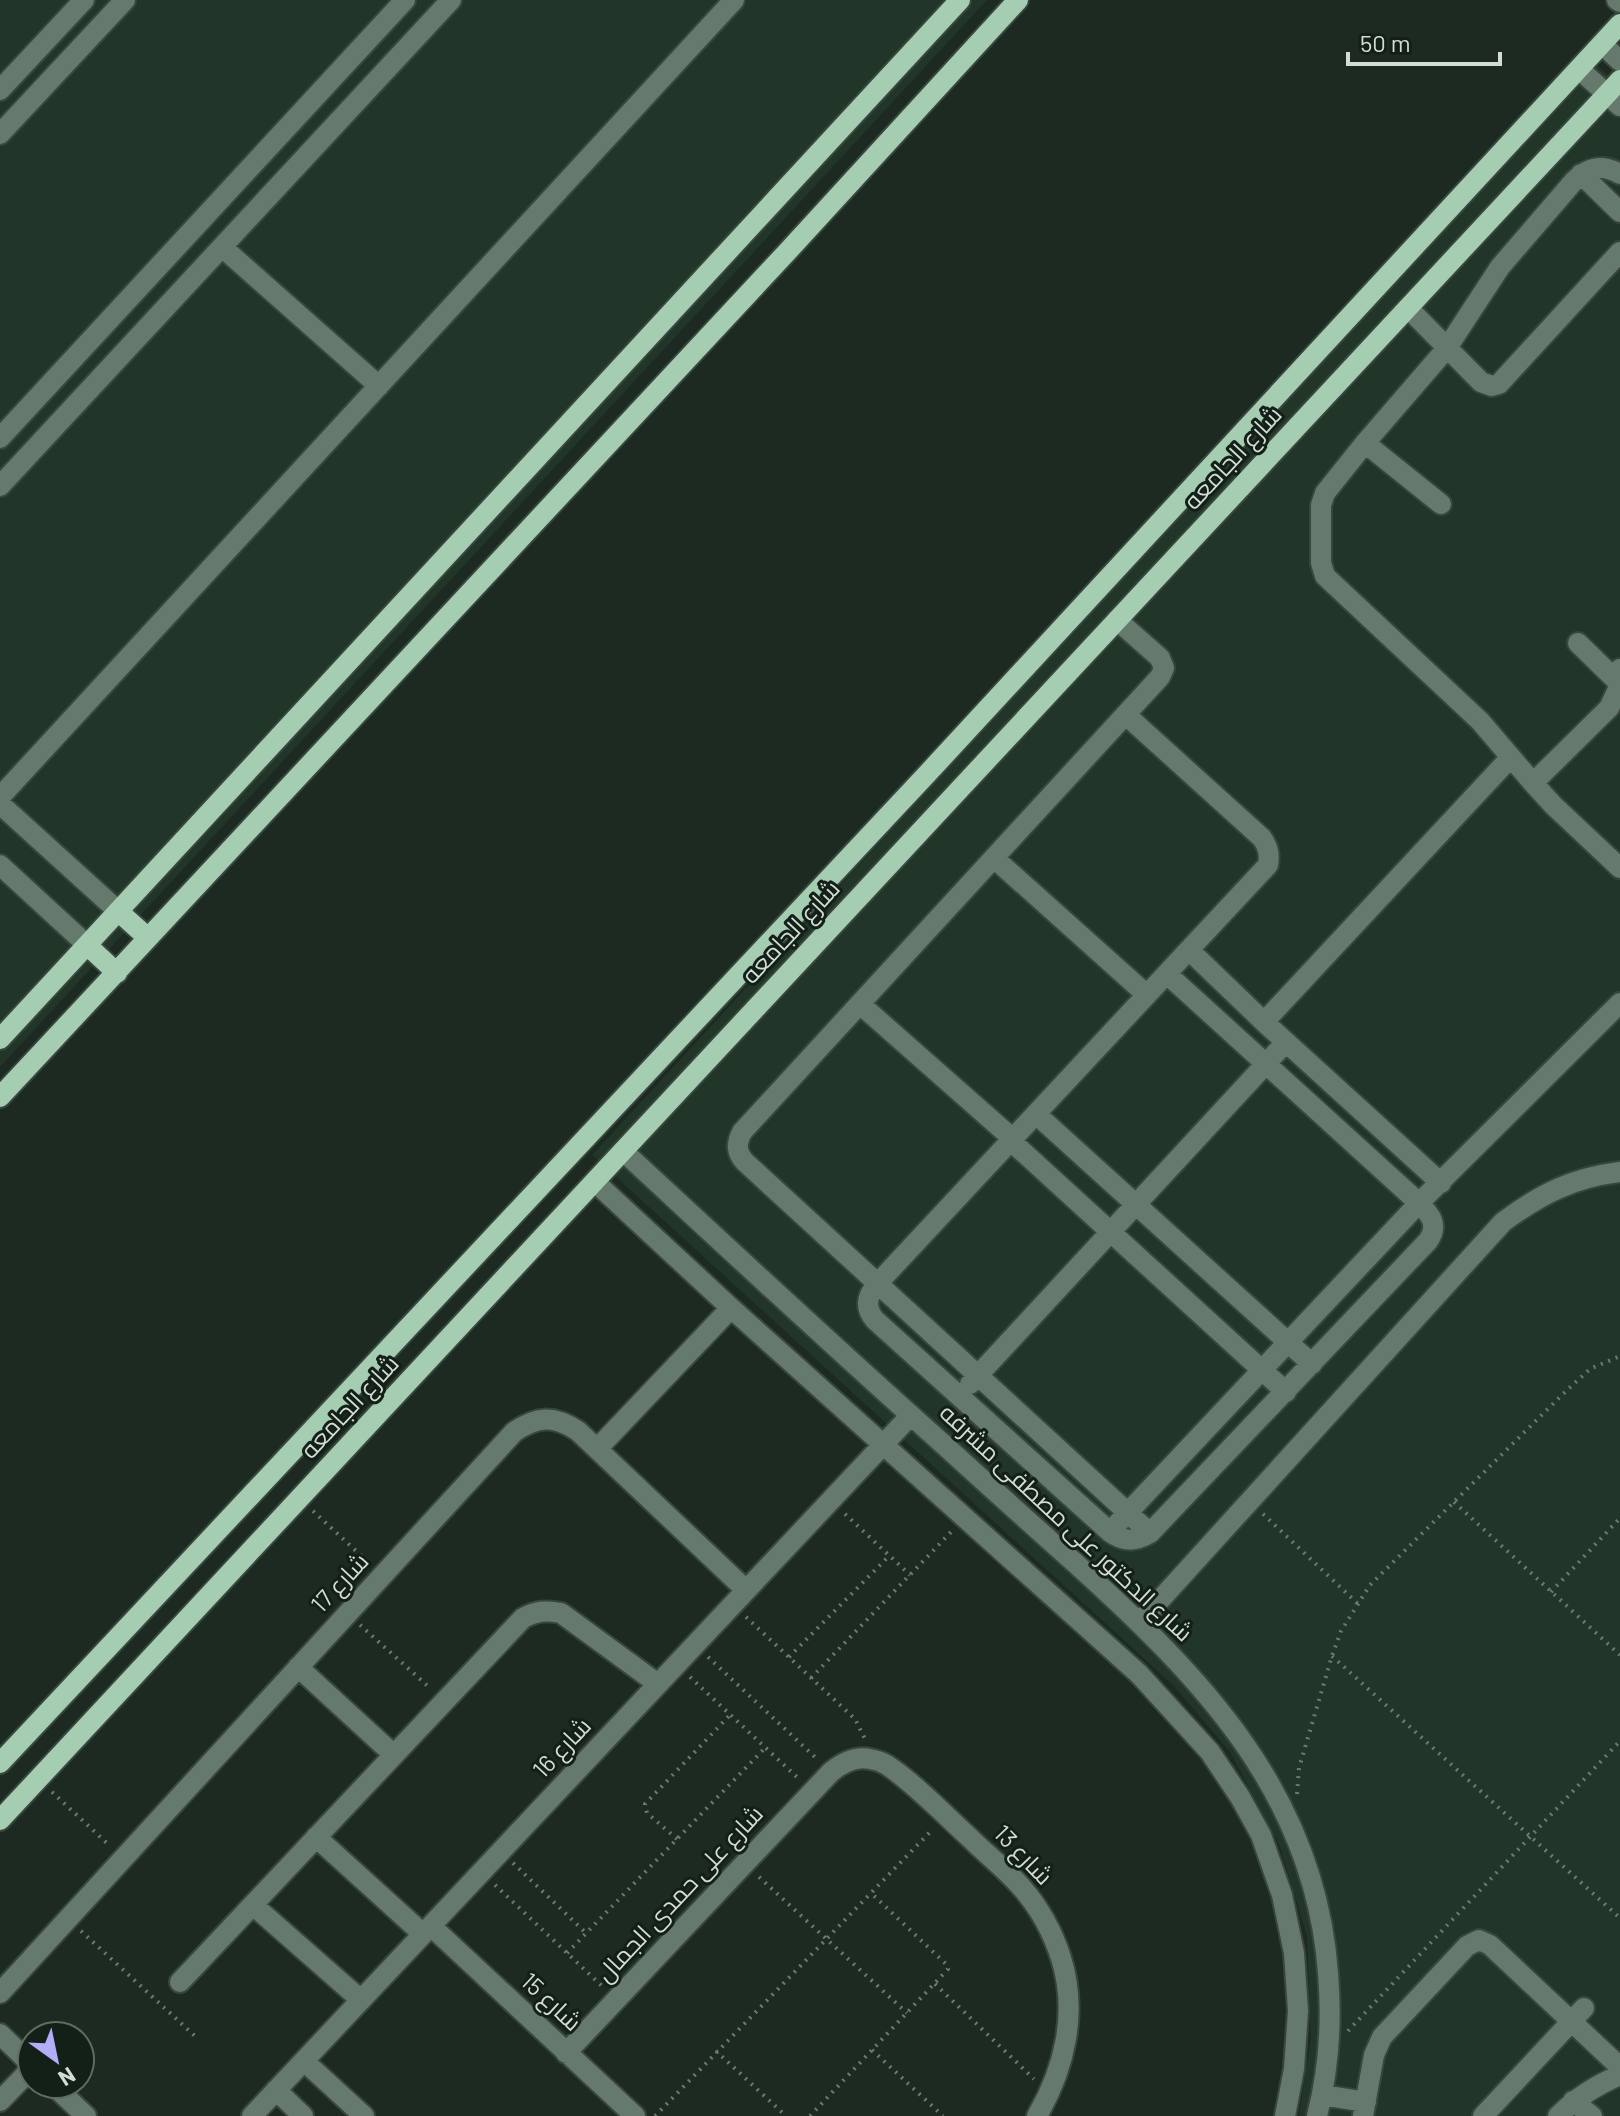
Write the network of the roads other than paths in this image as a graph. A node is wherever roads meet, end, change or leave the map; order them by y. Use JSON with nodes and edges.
{"nodes":[{"id":1,"x":84,"y":0,"type":"edge"},
{"id":2,"x":125,"y":0,"type":"edge"},
{"id":3,"x":405,"y":0,"type":"edge"},
{"id":4,"x":451,"y":0,"type":"edge"},
{"id":5,"x":734,"y":0,"type":"edge"},
{"id":6,"x":960,"y":0,"type":"edge"},
{"id":7,"x":1018,"y":0,"type":"edge"},
{"id":8,"x":67,"y":18,"type":"junction"},
{"id":9,"x":1620,"y":24,"type":"edge"},
{"id":10,"x":91,"y":36,"type":"junction"},
{"id":11,"x":1602,"y":44,"type":"junction"},
{"id":12,"x":1620,"y":61,"type":"edge"},
{"id":13,"x":1579,"y":69,"type":"junction"},
{"id":14,"x":0,"y":90,"type":"edge"},
{"id":15,"x":1615,"y":93,"type":"edge"},
{"id":16,"x":0,"y":134,"type":"edge"},
{"id":17,"x":1581,"y":174,"type":"junction"},
{"id":18,"x":1620,"y":174,"type":"edge"},
{"id":19,"x":1620,"y":212,"type":"edge"},
{"id":20,"x":222,"y":247,"type":"junction"},
{"id":21,"x":1620,"y":252,"type":"edge"},
{"id":22,"x":139,"y":288,"type":"junction"},
{"id":23,"x":1408,"y":308,"type":"junction"},
{"id":24,"x":162,"y":310,"type":"junction"},
{"id":25,"x":1447,"y":348,"type":"junction"},
{"id":26,"x":61,"y":372,"type":"junction"},
{"id":27,"x":379,"y":386,"type":"junction"},
{"id":28,"x":84,"y":395,"type":"junction"},
{"id":29,"x":0,"y":438,"type":"edge"},
{"id":30,"x":1365,"y":443,"type":"junction"},
{"id":31,"x":0,"y":486,"type":"edge"},
{"id":32,"x":1441,"y":504,"type":"dead end"},
{"id":33,"x":1117,"y":620,"type":"junction"},
{"id":34,"x":1578,"y":643,"type":"dead end"},
{"id":35,"x":1619,"y":676,"type":"edge"},
{"id":36,"x":1616,"y":706,"type":"edge"},
{"id":37,"x":1126,"y":715,"type":"junction"},
{"id":38,"x":1511,"y":757,"type":"junction"},
{"id":39,"x":928,"y":773,"type":"junction"},
{"id":40,"x":1533,"y":783,"type":"junction"},
{"id":41,"x":953,"y":796,"type":"junction"},
{"id":42,"x":0,"y":797,"type":"edge"},
{"id":43,"x":0,"y":804,"type":"edge"},
{"id":44,"x":994,"y":858,"type":"junction"},
{"id":45,"x":0,"y":865,"type":"edge"},
{"id":46,"x":1620,"y":868,"type":"edge"},
{"id":47,"x":118,"y":911,"type":"junction"},
{"id":48,"x":148,"y":938,"type":"junction"},
{"id":49,"x":87,"y":945,"type":"junction"},
{"id":50,"x":1189,"y":950,"type":"junction"},
{"id":51,"x":117,"y":973,"type":"junction"},
{"id":52,"x":1167,"y":974,"type":"junction"},
{"id":53,"x":1147,"y":995,"type":"junction"},
{"id":54,"x":1620,"y":1003,"type":"edge"},
{"id":55,"x":860,"y":1004,"type":"junction"},
{"id":56,"x":1264,"y":1022,"type":"junction"},
{"id":57,"x":0,"y":1039,"type":"edge"},
{"id":58,"x":1286,"y":1042,"type":"junction"},
{"id":59,"x":1265,"y":1063,"type":"junction"},
{"id":60,"x":0,"y":1097,"type":"edge"},
{"id":61,"x":1036,"y":1114,"type":"junction"},
{"id":62,"x":1012,"y":1140,"type":"junction"},
{"id":63,"x":623,"y":1151,"type":"junction"},
{"id":64,"x":1620,"y":1172,"type":"edge"},
{"id":65,"x":595,"y":1182,"type":"junction"},
{"id":66,"x":1441,"y":1183,"type":"junction"},
{"id":67,"x":1419,"y":1203,"type":"junction"},
{"id":68,"x":1135,"y":1204,"type":"junction"},
{"id":69,"x":1110,"y":1231,"type":"junction"},
{"id":70,"x":878,"y":1283,"type":"junction"},
{"id":71,"x":731,"y":1308,"type":"junction"},
{"id":72,"x":1288,"y":1343,"type":"junction"},
{"id":73,"x":1312,"y":1364,"type":"junction"},
{"id":74,"x":1262,"y":1370,"type":"junction"},
{"id":75,"x":978,"y":1375,"type":"junction"},
{"id":76,"x":1286,"y":1392,"type":"junction"},
{"id":77,"x":959,"y":1395,"type":"junction"},
{"id":78,"x":911,"y":1415,"type":"junction"},
{"id":79,"x":883,"y":1445,"type":"junction"},
{"id":80,"x":597,"y":1449,"type":"junction"},
{"id":81,"x":1128,"y":1513,"type":"junction"},
{"id":82,"x":1110,"y":1532,"type":"junction"},
{"id":83,"x":1150,"y":1533,"type":"junction"},
{"id":84,"x":740,"y":1598,"type":"junction"},
{"id":85,"x":1140,"y":1622,"type":"junction"},
{"id":86,"x":298,"y":1667,"type":"junction"},
{"id":87,"x":658,"y":1684,"type":"junction"},
{"id":88,"x":394,"y":1755,"type":"junction"},
{"id":89,"x":3,"y":1757,"type":"edge"},
{"id":90,"x":831,"y":1772,"type":"joint"},
{"id":91,"x":0,"y":1820,"type":"edge"},
{"id":92,"x":316,"y":1837,"type":"junction"},
{"id":93,"x":253,"y":1905,"type":"junction"},
{"id":94,"x":427,"y":1930,"type":"junction"},
{"id":95,"x":180,"y":1982,"type":"dead end"},
{"id":96,"x":0,"y":1993,"type":"edge"},
{"id":97,"x":361,"y":2000,"type":"junction"},
{"id":98,"x":1577,"y":2014,"type":"junction"},
{"id":99,"x":0,"y":2034,"type":"edge"},
{"id":100,"x":16,"y":2050,"type":"edge"},
{"id":101,"x":566,"y":2053,"type":"junction"},
{"id":102,"x":304,"y":2061,"type":"junction"},
{"id":103,"x":1620,"y":2067,"type":"edge"},
{"id":104,"x":1620,"y":2075,"type":"edge"},
{"id":105,"x":16,"y":2084,"type":"edge"},
{"id":106,"x":276,"y":2090,"type":"junction"},
{"id":107,"x":1322,"y":2095,"type":"junction"},
{"id":108,"x":69,"y":2100,"type":"edge"},
{"id":109,"x":0,"y":2101,"type":"edge"},
{"id":110,"x":1573,"y":2101,"type":"junction"},
{"id":111,"x":1365,"y":2109,"type":"edge"},
{"id":112,"x":86,"y":2116,"type":"edge"},
{"id":113,"x":252,"y":2116,"type":"edge"},
{"id":114,"x":303,"y":2116,"type":"edge"},
{"id":115,"x":364,"y":2116,"type":"edge"},
{"id":116,"x":635,"y":2116,"type":"edge"},
{"id":117,"x":1037,"y":2116,"type":"edge"},
{"id":118,"x":1285,"y":2116,"type":"edge"},
{"id":119,"x":1317,"y":2116,"type":"edge"},
{"id":120,"x":1483,"y":2116,"type":"edge"},
{"id":121,"x":1558,"y":2116,"type":"edge"},
{"id":122,"x":1592,"y":2116,"type":"edge"}],
"edges":[{"from":1,"to":8,"type":"street"},
{"from":2,"to":10,"type":"street"},
{"from":3,"to":22,"type":"street"},
{"from":4,"to":20,"type":"street"},
{"from":5,"to":27,"type":"street"},
{"from":6,"to":47,"type":"main road"},
{"from":7,"to":48,"type":"main road"},
{"from":8,"to":10,"type":"street"},
{"from":8,"to":14,"type":"street"},
{"from":9,"to":11,"type":"main road","name":"شارع الجامعه"},
{"from":10,"to":16,"type":"street"},
{"from":11,"to":12,"type":"street"},
{"from":11,"to":13,"type":"main road","name":"شارع الجامعه"},
{"from":13,"to":15,"type":"street"},
{"from":13,"to":39,"type":"main road","name":"شارع الجامعه"},
{"from":15,"to":23,"type":"main road","name":"شارع الجامعه"},
{"from":17,"to":18,"type":"street"},
{"from":17,"to":19,"type":"street"},
{"from":17,"to":25,"type":"street"},
{"from":20,"to":24,"type":"street"},
{"from":20,"to":27,"type":"street"},
{"from":21,"to":25,"type":"street"},
{"from":22,"to":24,"type":"street"},
{"from":22,"to":26,"type":"street"},
{"from":23,"to":25,"type":"street"},
{"from":23,"to":33,"type":"main road","name":"شارع الجامعه"},
{"from":24,"to":28,"type":"street"},
{"from":25,"to":30,"type":"street"},
{"from":26,"to":28,"type":"street"},
{"from":26,"to":29,"type":"street"},
{"from":27,"to":42,"type":"street"},
{"from":28,"to":31,"type":"street"},
{"from":30,"to":32,"type":"street"},
{"from":30,"to":38,"type":"street"},
{"from":33,"to":37,"type":"street"},
{"from":33,"to":41,"type":"main road","name":"شارع الجامعه"},
{"from":34,"to":35,"type":"street"},
{"from":35,"to":36,"type":"street"},
{"from":36,"to":40,"type":"street"},
{"from":37,"to":44,"type":"street"},
{"from":37,"to":50,"type":"street"},
{"from":38,"to":40,"type":"street"},
{"from":38,"to":56,"type":"street"},
{"from":39,"to":41,"type":"main road"},
{"from":39,"to":89,"type":"main road","name":"شارع الجامعه"},
{"from":40,"to":46,"type":"street"},
{"from":41,"to":63,"type":"main road","name":"شارع الجامعه"},
{"from":43,"to":47,"type":"street"},
{"from":44,"to":53,"type":"street"},
{"from":44,"to":55,"type":"street"},
{"from":45,"to":49,"type":"street"},
{"from":47,"to":48,"type":"main road"},
{"from":47,"to":49,"type":"main road"},
{"from":48,"to":51,"type":"main road"},
{"from":49,"to":51,"type":"main road"},
{"from":49,"to":57,"type":"main road"},
{"from":50,"to":52,"type":"street"},
{"from":50,"to":56,"type":"street"},
{"from":51,"to":60,"type":"main road"},
{"from":52,"to":53,"type":"street"},
{"from":52,"to":59,"type":"street"},
{"from":53,"to":61,"type":"street"},
{"from":54,"to":66,"type":"street"},
{"from":55,"to":62,"type":"street"},
{"from":55,"to":70,"type":"street"},
{"from":56,"to":58,"type":"street"},
{"from":58,"to":59,"type":"street"},
{"from":58,"to":66,"type":"street"},
{"from":59,"to":67,"type":"street"},
{"from":59,"to":68,"type":"street"},
{"from":61,"to":62,"type":"street"},
{"from":61,"to":68,"type":"street"},
{"from":62,"to":69,"type":"street"},
{"from":62,"to":70,"type":"street"},
{"from":63,"to":65,"type":"main road","name":"شارع الجامعه"},
{"from":63,"to":78,"type":"street","name":"شارع الدكتور على مصطفى مشرفه"},
{"from":64,"to":85,"type":"street"},
{"from":65,"to":71,"type":"street"},
{"from":65,"to":91,"type":"main road","name":"شارع الجامعه"},
{"from":66,"to":67,"type":"street"},
{"from":67,"to":72,"type":"street"},
{"from":67,"to":73,"type":"street"},
{"from":68,"to":69,"type":"street"},
{"from":68,"to":72,"type":"street"},
{"from":69,"to":74,"type":"street"},
{"from":69,"to":75,"type":"street"},
{"from":70,"to":75,"type":"street"},
{"from":70,"to":77,"type":"street"},
{"from":71,"to":79,"type":"street"},
{"from":71,"to":80,"type":"street"},
{"from":72,"to":73,"type":"street"},
{"from":72,"to":74,"type":"street"},
{"from":73,"to":76,"type":"street"},
{"from":74,"to":76,"type":"street"},
{"from":74,"to":81,"type":"street"},
{"from":75,"to":77,"type":"street"},
{"from":75,"to":81,"type":"street"},
{"from":76,"to":83,"type":"street"},
{"from":77,"to":82,"type":"street"},
{"from":78,"to":79,"type":"street","name":"شارع 16"},
{"from":78,"to":85,"type":"street","name":"شارع الدكتور على مصطفى مشرفه"},
{"from":79,"to":84,"type":"street","name":"شارع 16"},
{"from":79,"to":118,"type":"street"},
{"from":80,"to":84,"type":"street","name":"شارع 17"},
{"from":80,"to":86,"type":"street","name":"شارع 17"},
{"from":81,"to":82,"type":"street"},
{"from":81,"to":83,"type":"street"},
{"from":82,"to":83,"type":"street"},
{"from":84,"to":87,"type":"street","name":"شارع 16"},
{"from":85,"to":107,"type":"street","name":"شارع الدكتور على مصطفى مشرفه"},
{"from":86,"to":88,"type":"street"},
{"from":86,"to":96,"type":"street","name":"شارع 17"},
{"from":87,"to":88,"type":"street"},
{"from":87,"to":94,"type":"street","name":"شارع 16"},
{"from":88,"to":92,"type":"street"},
{"from":90,"to":101,"type":"street","name":"شارع على حمدى الجمال"},
{"from":90,"to":117,"type":"street","name":"شارع 13"},
{"from":92,"to":93,"type":"street"},
{"from":92,"to":94,"type":"street","name":"شارع 15"},
{"from":93,"to":95,"type":"street"},
{"from":93,"to":97,"type":"street"},
{"from":94,"to":97,"type":"street","name":"شارع 16"},
{"from":94,"to":101,"type":"street","name":"شارع 15"},
{"from":97,"to":102,"type":"street","name":"شارع 16"},
{"from":98,"to":103,"type":"street"},
{"from":98,"to":111,"type":"street"},
{"from":98,"to":120,"type":"street"},
{"from":99,"to":100,"type":"street"},
{"from":101,"to":116,"type":"street","name":"شارع 15"},
{"from":102,"to":106,"type":"street","name":"شارع 16"},
{"from":102,"to":115,"type":"street"},
{"from":104,"to":110,"type":"street"},
{"from":105,"to":109,"type":"street"},
{"from":106,"to":113,"type":"street","name":"شارع 16"},
{"from":106,"to":114,"type":"street"},
{"from":107,"to":111,"type":"street"},
{"from":107,"to":119,"type":"street","name":"شارع الدكتور على مصطفى مشرفه"},
{"from":108,"to":112,"type":"street"},
{"from":110,"to":121,"type":"street"},
{"from":110,"to":122,"type":"street"}]}
